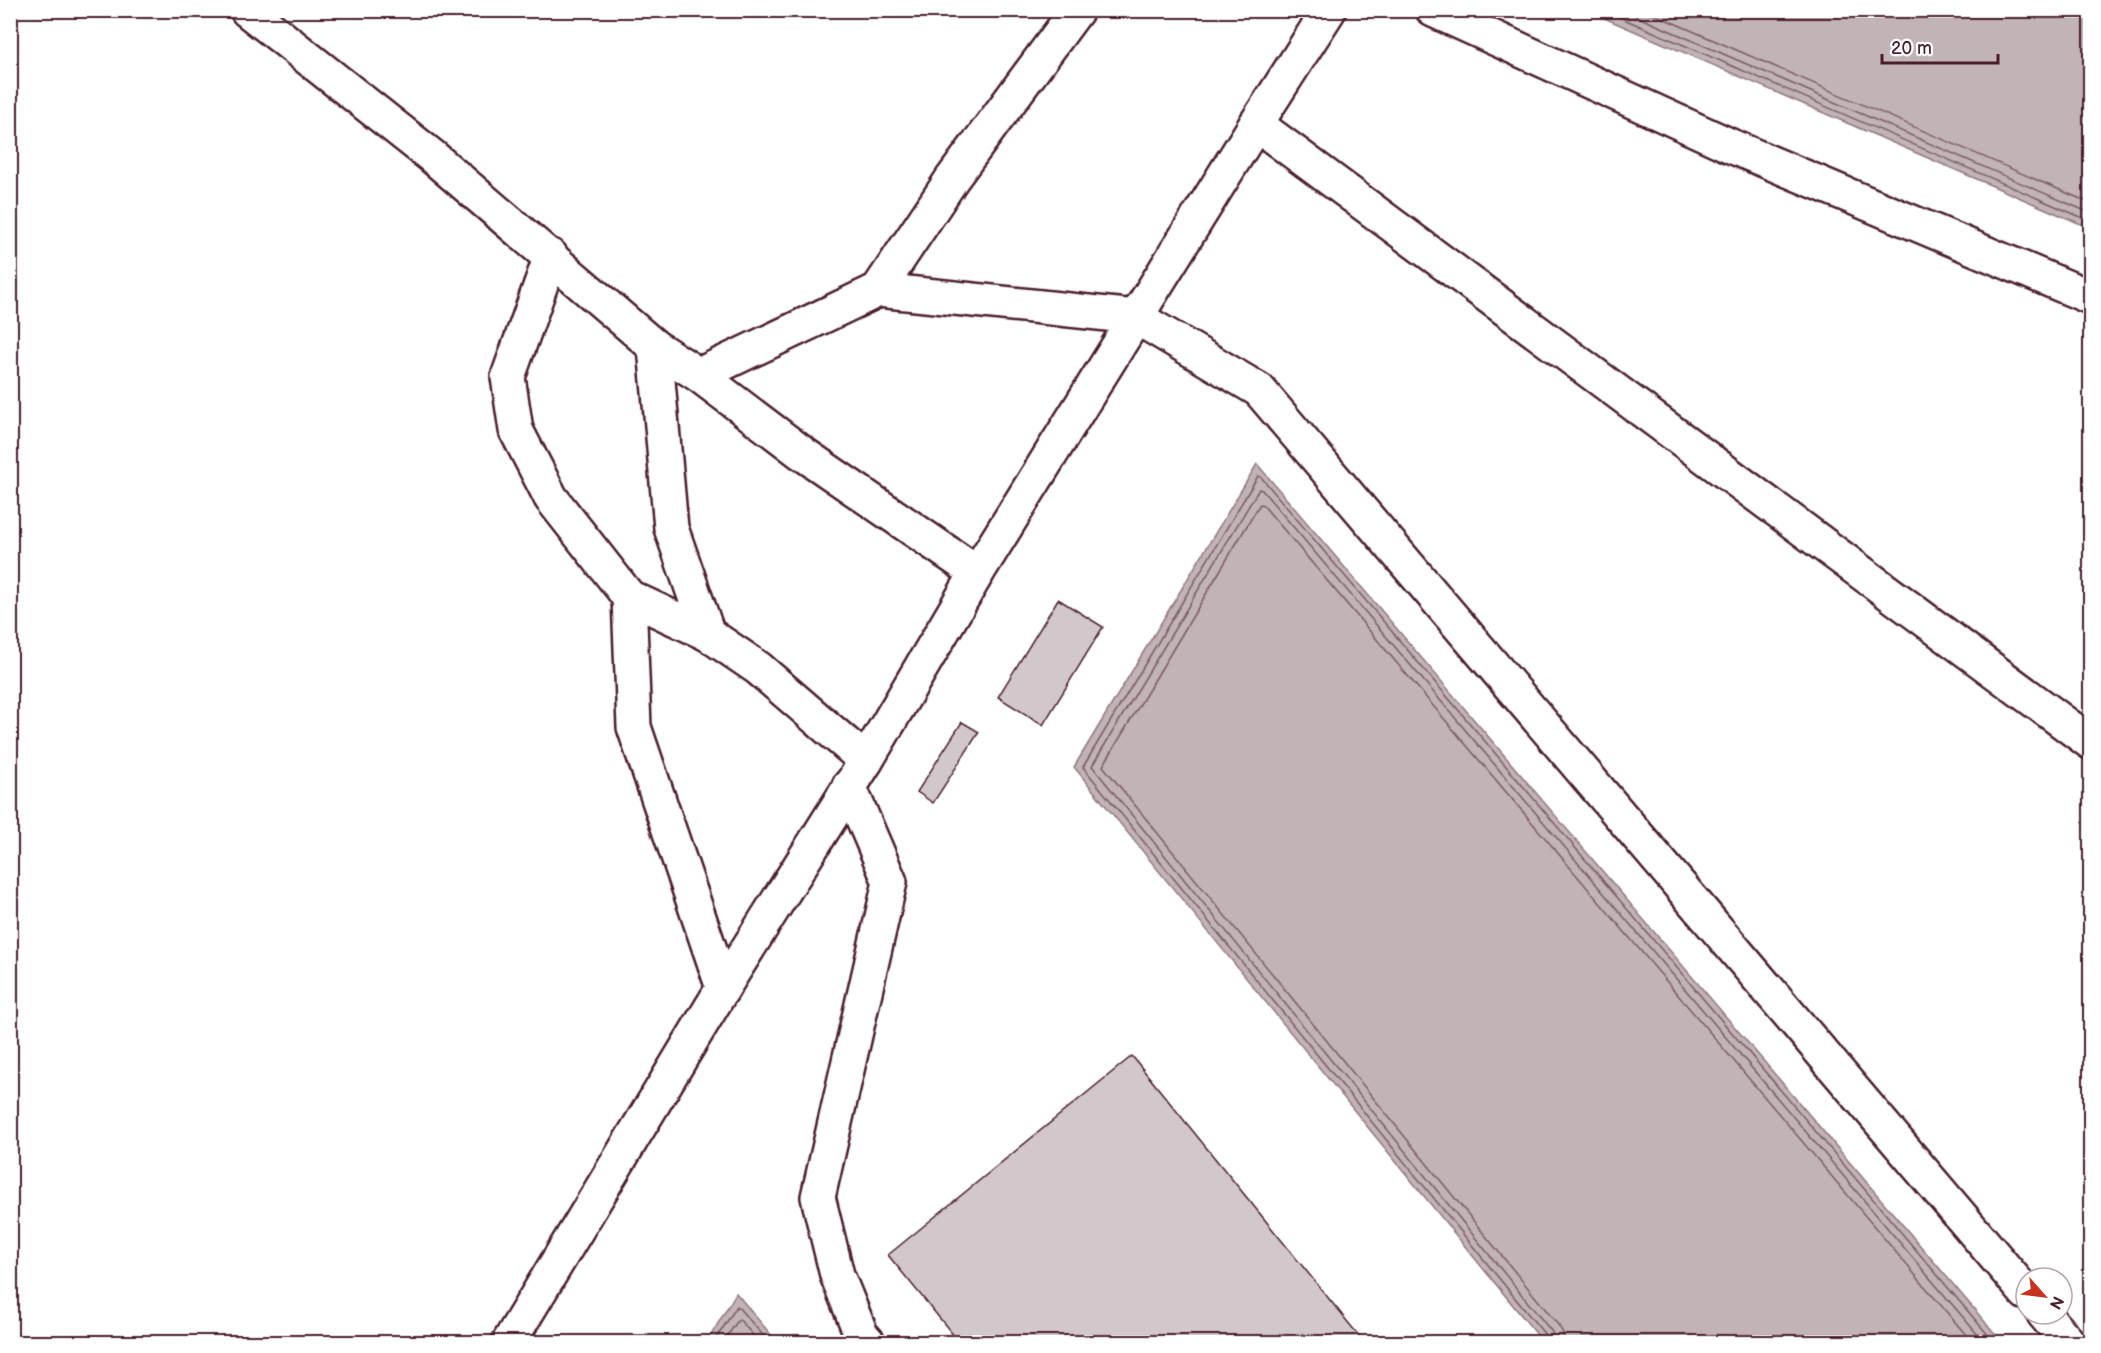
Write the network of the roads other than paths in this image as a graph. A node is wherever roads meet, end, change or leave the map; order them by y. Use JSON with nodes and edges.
{"nodes":[{"id":1,"x":247,"y":10,"type":"edge"},
{"id":2,"x":1077,"y":10,"type":"edge"},
{"id":3,"x":1329,"y":10,"type":"edge"},
{"id":4,"x":1432,"y":10,"type":"edge"},
{"id":5,"x":1256,"y":124,"type":"junction"},
{"id":6,"x":551,"y":256,"type":"junction"},
{"id":7,"x":878,"y":290,"type":"junction"},
{"id":8,"x":2091,"y":297,"type":"edge"},
{"id":9,"x":1136,"y":317,"type":"junction"},
{"id":10,"x":655,"y":347,"type":"junction"},
{"id":11,"x":699,"y":375,"type":"junction"},
{"id":12,"x":977,"y":573,"type":"junction"},
{"id":13,"x":630,"y":597,"type":"junction"},
{"id":14,"x":708,"y":634,"type":"junction"},
{"id":15,"x":2091,"y":742,"type":"edge"},
{"id":16,"x":857,"y":774,"type":"junction"},
{"id":17,"x":723,"y":988,"type":"junction"},
{"id":18,"x":2014,"y":1279,"type":"edge"},
{"id":19,"x":2054,"y":1326,"type":"edge"},
{"id":20,"x":509,"y":1342,"type":"edge"},
{"id":21,"x":868,"y":1342,"type":"edge"},
{"id":22,"x":2068,"y":1342,"type":"edge"}],
"edges":[{"from":1,"to":6,"type":"lane"},
{"from":2,"to":7,"type":"lane"},
{"from":3,"to":5,"type":"lane"},
{"from":4,"to":8,"type":"lane"},
{"from":5,"to":9,"type":"lane"},
{"from":5,"to":15,"type":"lane"},
{"from":6,"to":10,"type":"lane"},
{"from":6,"to":13,"type":"lane"},
{"from":7,"to":9,"type":"lane"},
{"from":7,"to":11,"type":"lane"},
{"from":9,"to":12,"type":"lane"},
{"from":9,"to":18,"type":"lane"},
{"from":10,"to":11,"type":"lane"},
{"from":10,"to":14,"type":"lane"},
{"from":11,"to":12,"type":"lane"},
{"from":12,"to":16,"type":"lane"},
{"from":13,"to":14,"type":"lane"},
{"from":13,"to":17,"type":"lane"},
{"from":14,"to":16,"type":"lane"},
{"from":16,"to":17,"type":"lane"},
{"from":16,"to":21,"type":"lane"},
{"from":17,"to":20,"type":"lane"},
{"from":19,"to":22,"type":"lane"}]}
